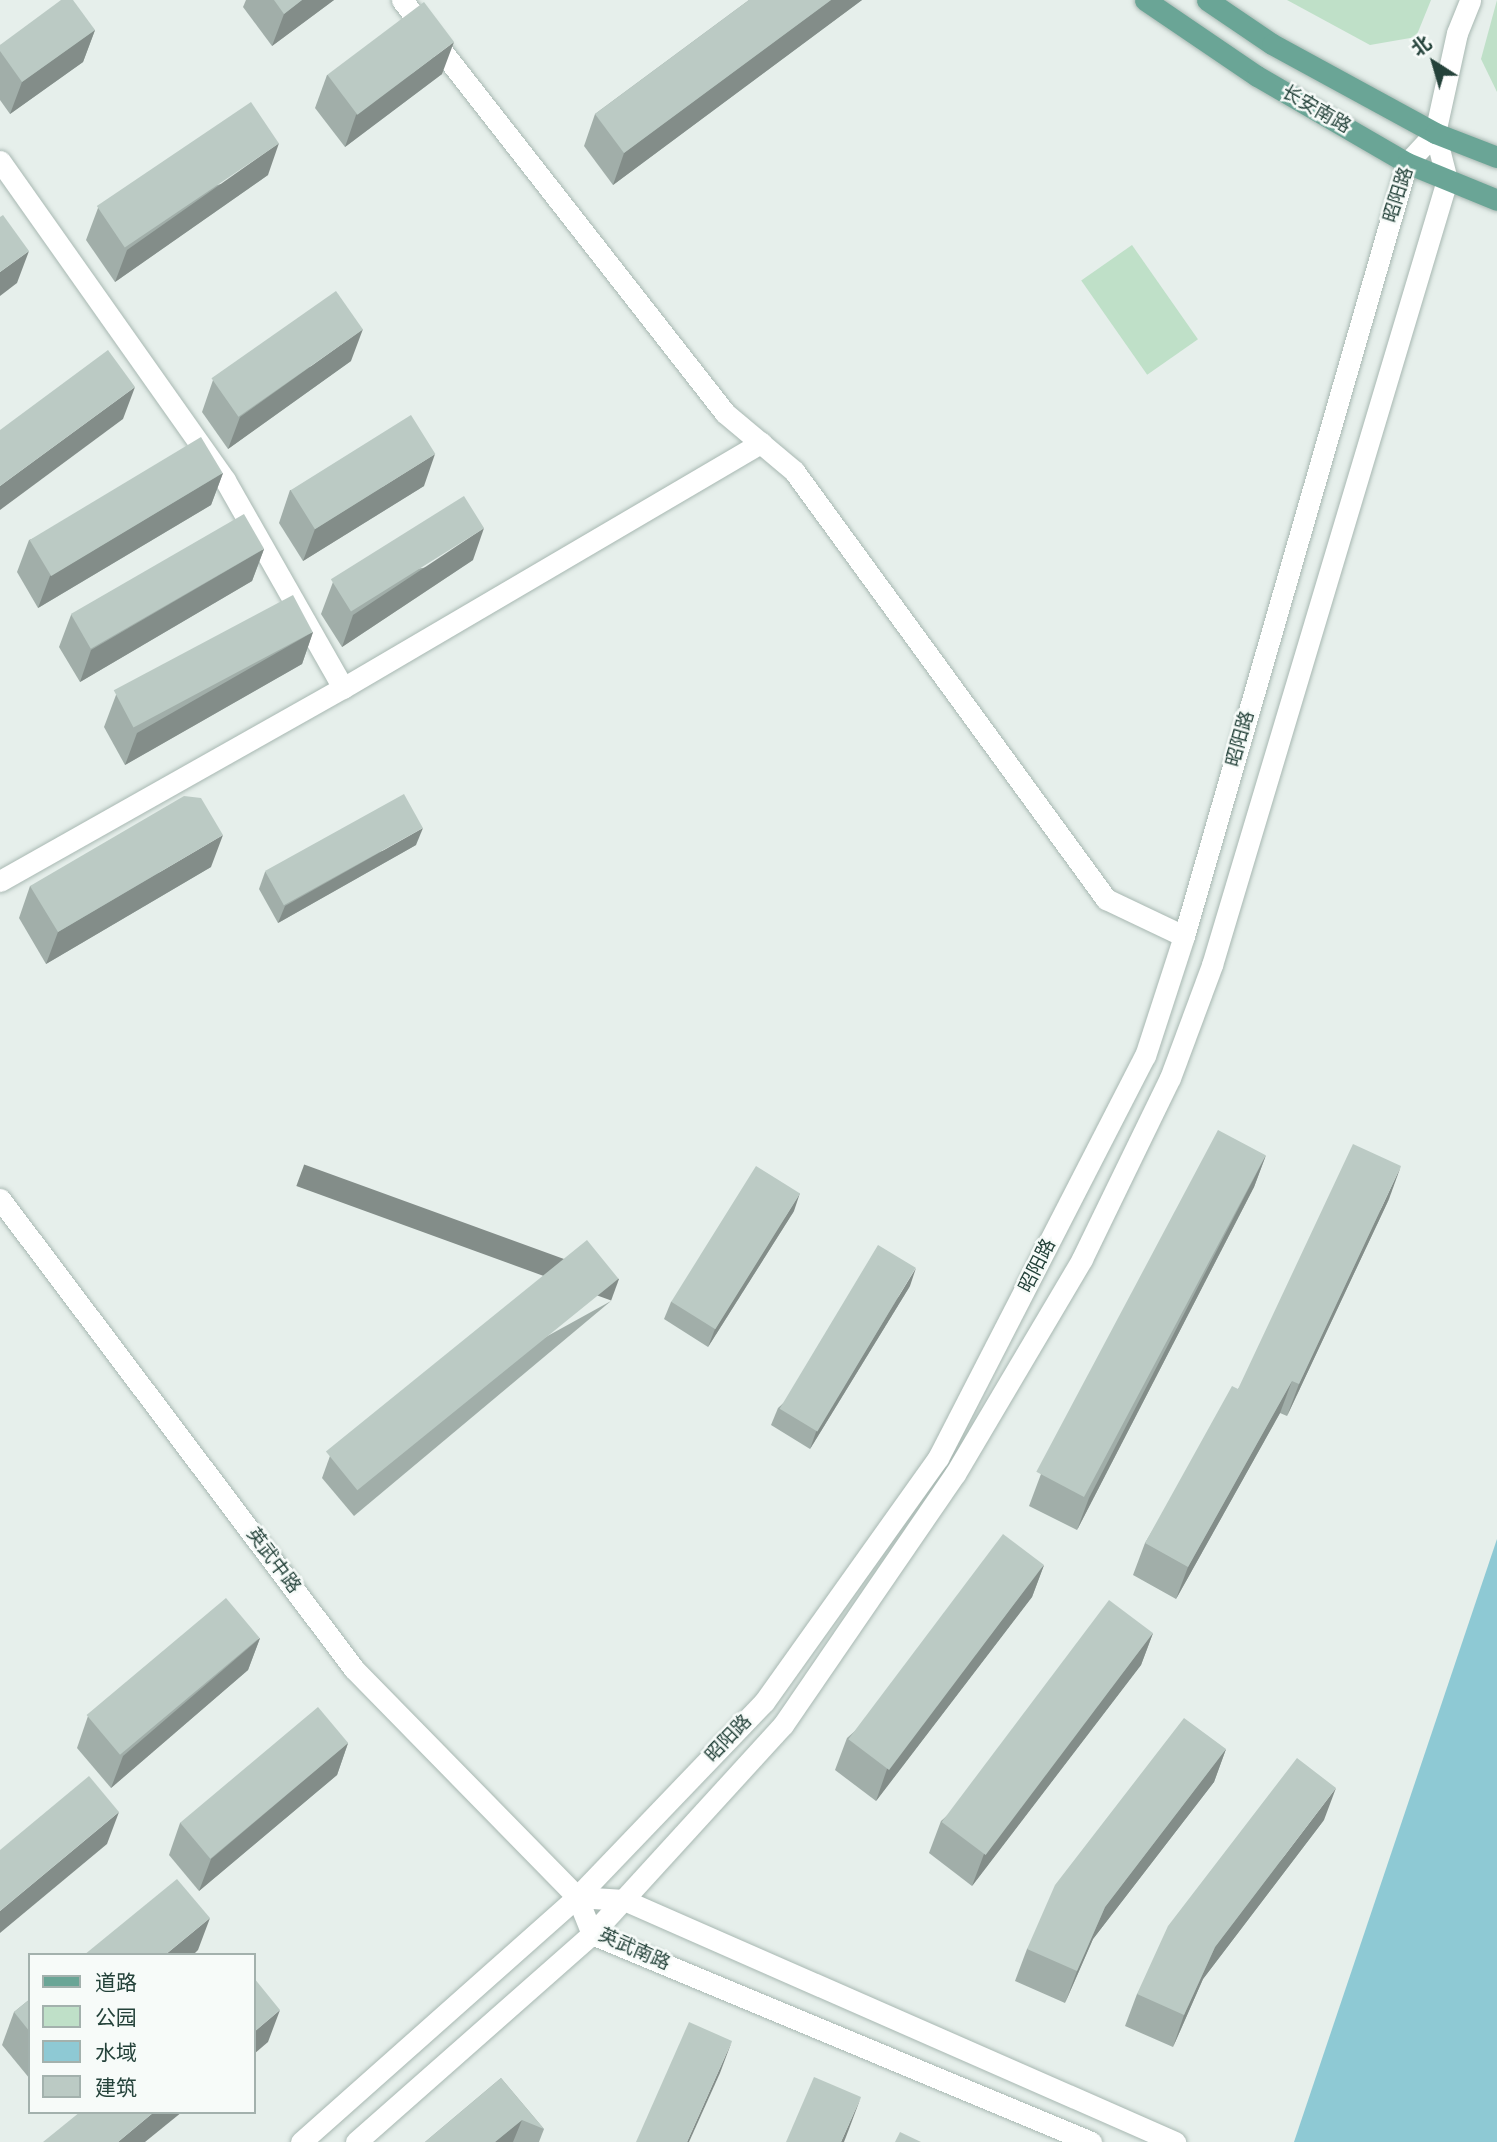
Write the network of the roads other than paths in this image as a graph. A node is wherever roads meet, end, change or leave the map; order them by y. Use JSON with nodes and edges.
{"nodes":[{"id":1,"x":401,"y":0,"type":"edge"},
{"id":2,"x":1145,"y":0,"type":"edge"},
{"id":3,"x":1208,"y":0,"type":"edge"},
{"id":4,"x":1470,"y":0,"type":"edge"},
{"id":5,"x":1435,"y":133,"type":"junction"},
{"id":6,"x":1497,"y":157,"type":"edge"},
{"id":7,"x":0,"y":161,"type":"edge"},
{"id":8,"x":1406,"y":163,"type":"junction"},
{"id":9,"x":1447,"y":180,"type":"junction"},
{"id":10,"x":1497,"y":200,"type":"edge"},
{"id":11,"x":761,"y":443,"type":"junction"},
{"id":12,"x":343,"y":688,"type":"junction"},
{"id":13,"x":0,"y":881,"type":"edge"},
{"id":14,"x":1184,"y":936,"type":"junction"},
{"id":15,"x":0,"y":1199,"type":"edge"},
{"id":16,"x":577,"y":1897,"type":"junction"},
{"id":17,"x":624,"y":1900,"type":"junction"},
{"id":18,"x":592,"y":1934,"type":"junction"},
{"id":19,"x":301,"y":2142,"type":"edge"},
{"id":20,"x":356,"y":2142,"type":"edge"},
{"id":21,"x":1091,"y":2142,"type":"edge"},
{"id":22,"x":1175,"y":2142,"type":"edge"}],
"edges":[{"from":1,"to":11,"type":"main road"},
{"from":2,"to":8,"type":"main road","name":"长安南路"},
{"from":3,"to":5,"type":"main road","name":"长安南路"},
{"from":4,"to":5,"type":"main road"},
{"from":5,"to":6,"type":"main road","name":"长安南路"},
{"from":5,"to":8,"type":"main road","name":"昭阳路"},
{"from":5,"to":9,"type":"main road","name":"昭阳路"},
{"from":7,"to":12,"type":"main road"},
{"from":8,"to":9,"type":"main road","name":"长安南路"},
{"from":8,"to":14,"type":"main road","name":"昭阳路"},
{"from":9,"to":10,"type":"main road","name":"长安南路"},
{"from":9,"to":17,"type":"main road","name":"昭阳路"},
{"from":11,"to":12,"type":"main road"},
{"from":11,"to":14,"type":"main road"},
{"from":12,"to":13,"type":"main road"},
{"from":14,"to":16,"type":"main road","name":"昭阳路"},
{"from":15,"to":16,"type":"main road","name":"英武中路"},
{"from":16,"to":17,"type":"main road","name":"英武南路"},
{"from":16,"to":18,"type":"main road","name":"英武南路"},
{"from":16,"to":19,"type":"main road","name":"昭阳路"},
{"from":17,"to":18,"type":"main road","name":"昭阳路"},
{"from":17,"to":22,"type":"main road","name":"英武南路"},
{"from":18,"to":20,"type":"main road","name":"昭阳路"},
{"from":18,"to":21,"type":"main road","name":"英武南路"}]}
